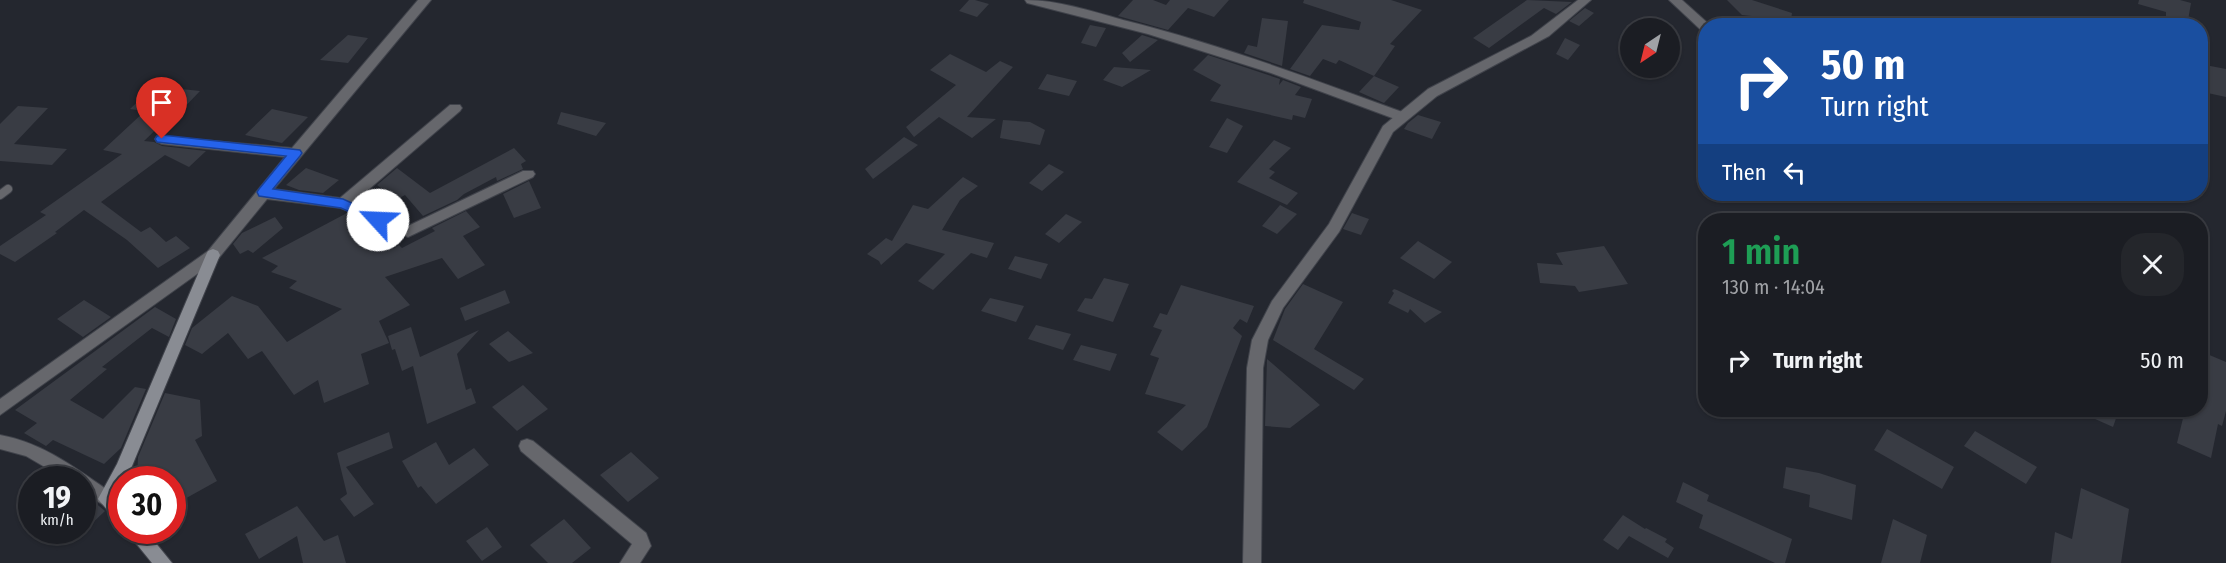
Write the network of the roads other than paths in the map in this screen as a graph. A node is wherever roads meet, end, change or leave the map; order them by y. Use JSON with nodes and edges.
{"nodes":[{"id":1,"x":425,"y":0,"type":"edge"},
{"id":2,"x":1031,"y":0,"type":"edge"},
{"id":3,"x":1585,"y":0,"type":"edge"},
{"id":4,"x":1675,"y":0,"type":"edge"},
{"id":5,"x":1698,"y":21,"type":"edge"},
{"id":6,"x":455,"y":108,"type":"dead end"},
{"id":7,"x":1400,"y":116,"type":"junction"},
{"id":8,"x":162,"y":139,"type":"dead end"},
{"id":9,"x":296,"y":153,"type":"junction"},
{"id":10,"x":528,"y":174,"type":"dead end"},
{"id":11,"x":8,"y":189,"type":"dead end"},
{"id":12,"x":263,"y":192,"type":"junction"},
{"id":13,"x":0,"y":195,"type":"edge"},
{"id":14,"x":343,"y":204,"type":"junction"},
{"id":15,"x":213,"y":255,"type":"junction"},
{"id":16,"x":0,"y":408,"type":"edge"},
{"id":17,"x":0,"y":442,"type":"edge"},
{"id":18,"x":527,"y":446,"type":"dead end"},
{"id":19,"x":60,"y":466,"type":"edge"},
{"id":20,"x":96,"y":491,"type":"edge"},
{"id":21,"x":107,"y":499,"type":"joint"},
{"id":22,"x":146,"y":544,"type":"edge"},
{"id":23,"x":163,"y":563,"type":"edge"},
{"id":24,"x":629,"y":563,"type":"edge"},
{"id":25,"x":1252,"y":563,"type":"edge"}],
"edges":[{"from":1,"to":9,"type":"street"},
{"from":2,"to":7,"type":"street"},
{"from":3,"to":7,"type":"street"},
{"from":4,"to":5,"type":"street"},
{"from":6,"to":14,"type":"street"},
{"from":7,"to":25,"type":"street"},
{"from":8,"to":9,"type":"street"},
{"from":9,"to":12,"type":"street"},
{"from":10,"to":14,"type":"street"},
{"from":11,"to":13,"type":"lane"},
{"from":12,"to":14,"type":"street"},
{"from":12,"to":15,"type":"street"},
{"from":15,"to":16,"type":"street"},
{"from":15,"to":21,"type":"main road"},
{"from":17,"to":19,"type":"street"},
{"from":18,"to":24,"type":"street"},
{"from":20,"to":21,"type":"street"},
{"from":22,"to":23,"type":"main road"}]}
